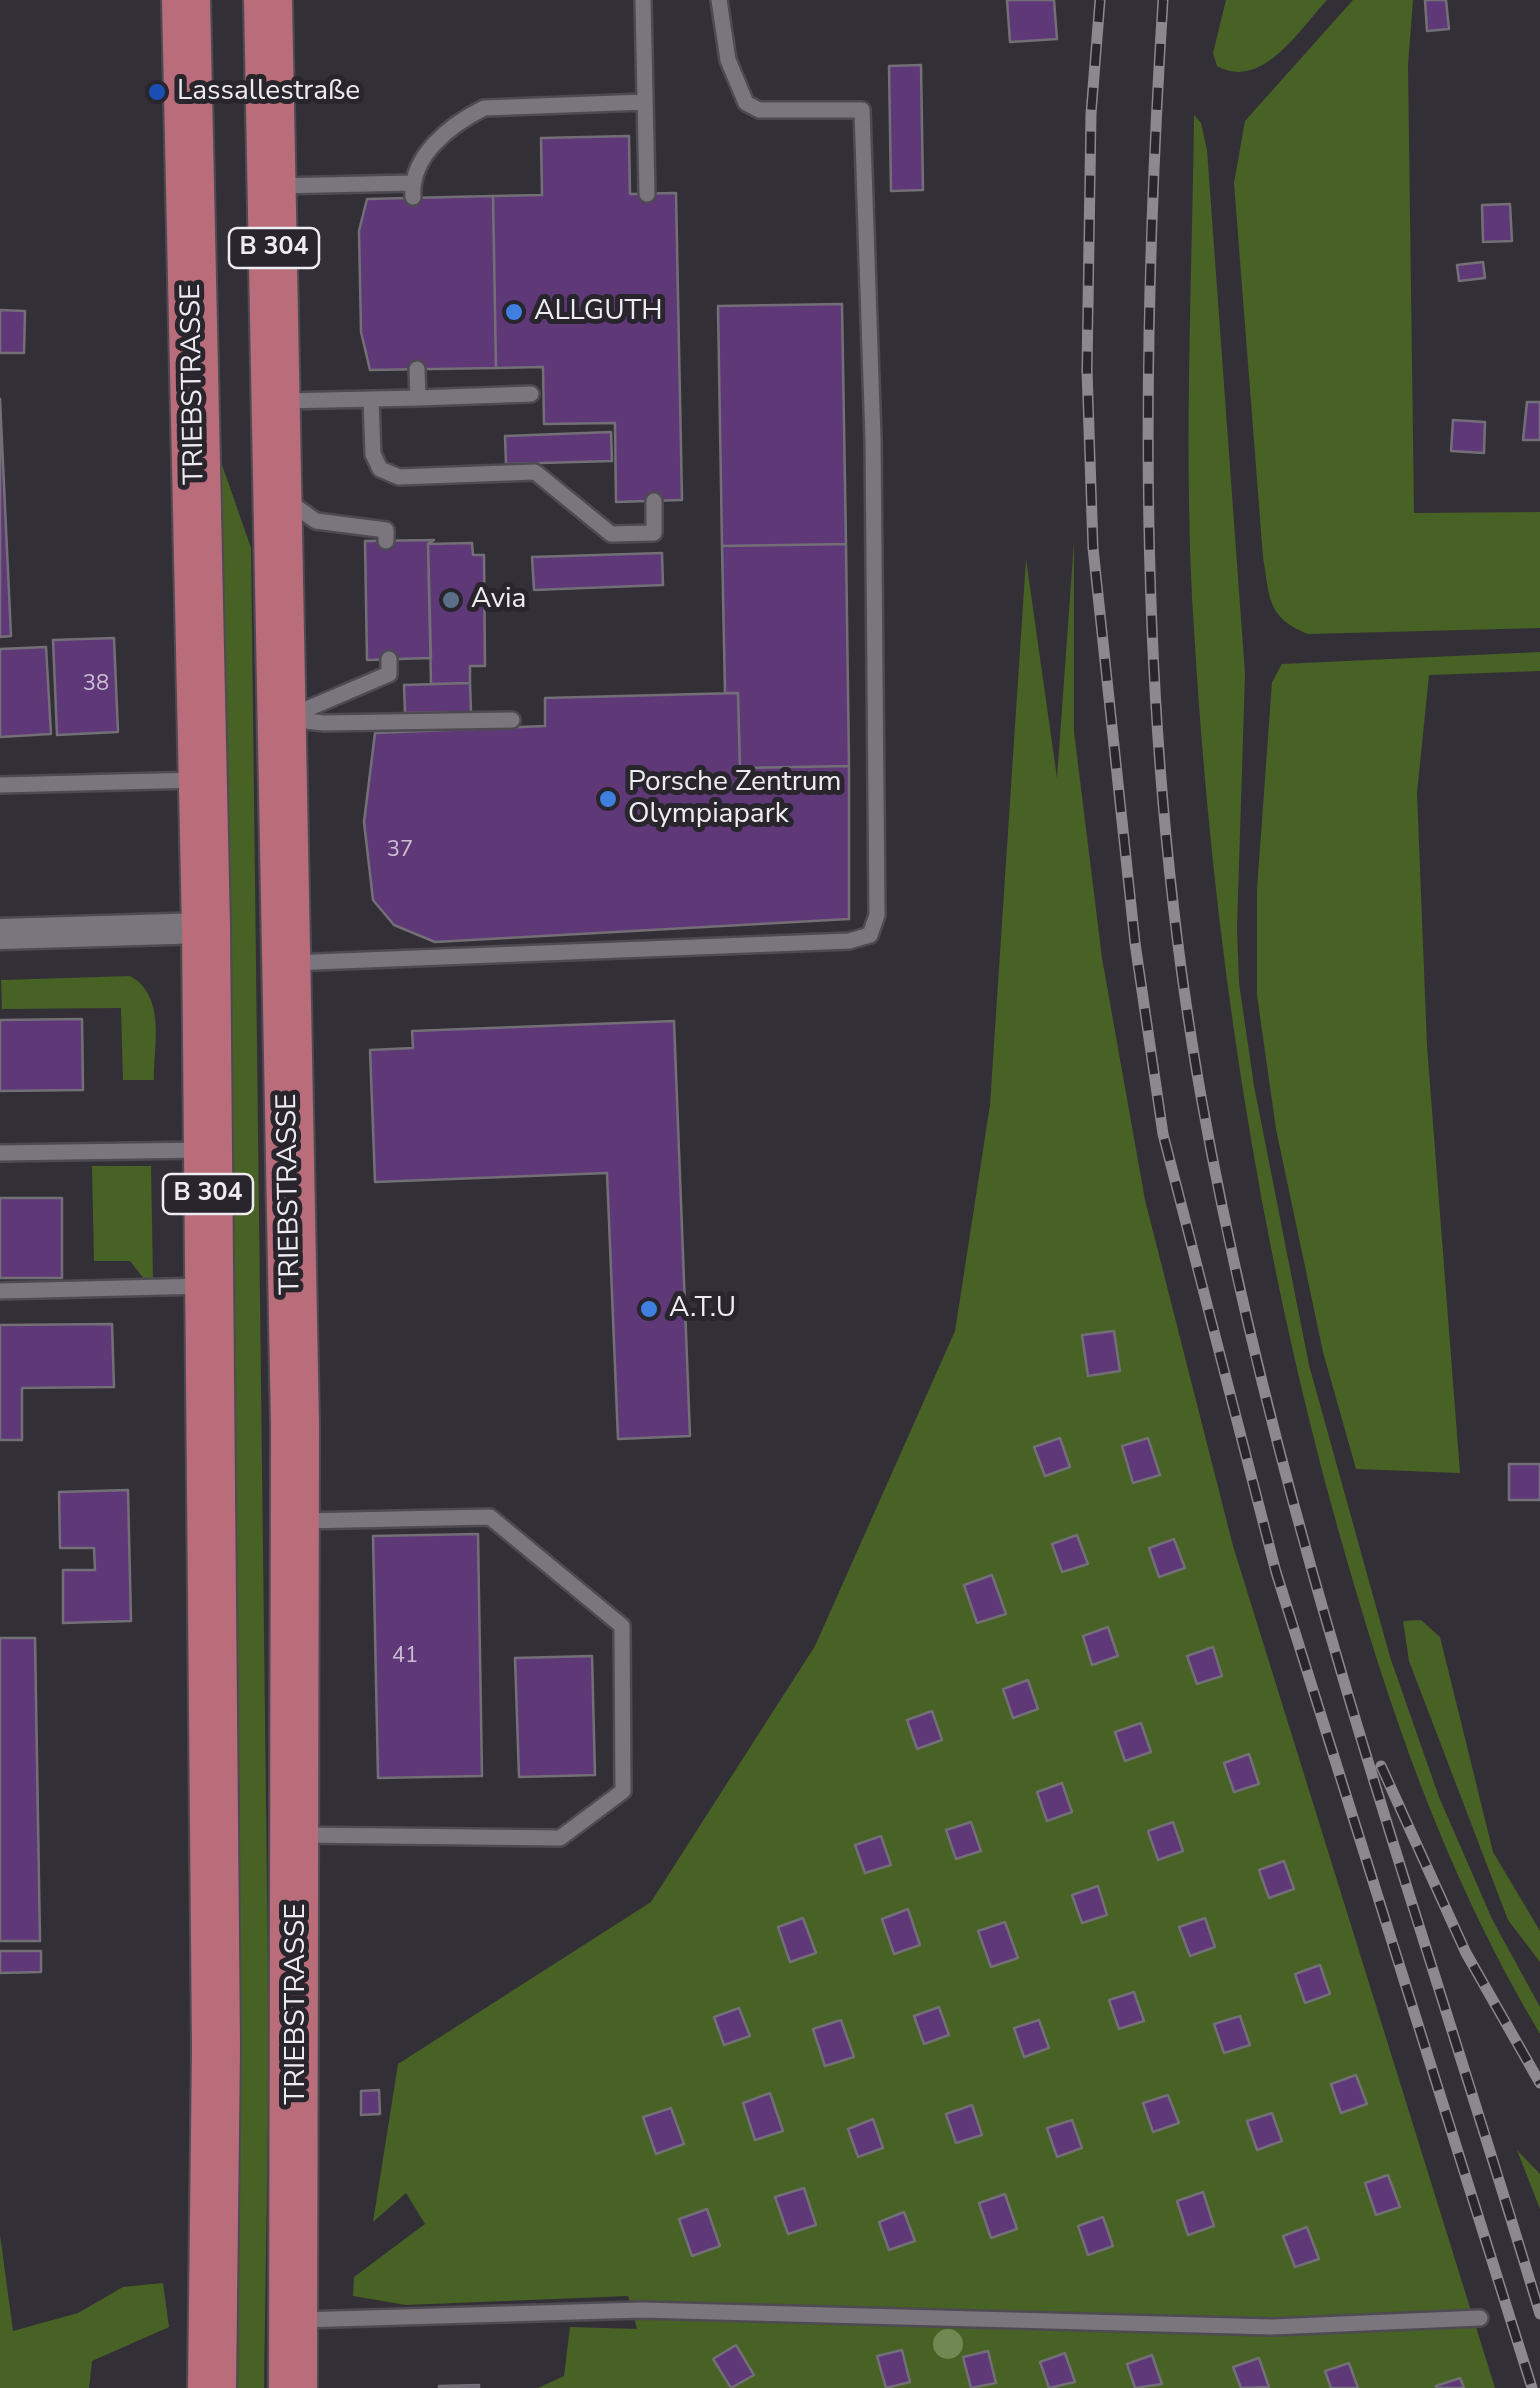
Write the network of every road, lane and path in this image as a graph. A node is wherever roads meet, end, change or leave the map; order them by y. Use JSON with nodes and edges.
{"nodes":[{"id":1,"x":186,"y":0,"type":"edge"},
{"id":2,"x":268,"y":0,"type":"edge"},
{"id":3,"x":643,"y":0,"type":"edge"},
{"id":4,"x":718,"y":0,"type":"edge"},
{"id":5,"x":645,"y":102,"type":"junction"},
{"id":6,"x":272,"y":186,"type":"junction"},
{"id":7,"x":648,"y":194,"type":"dead end"},
{"id":8,"x":418,"y":369,"type":"dead end"},
{"id":9,"x":531,"y":394,"type":"dead end"},
{"id":10,"x":418,"y":398,"type":"junction"},
{"id":11,"x":371,"y":400,"type":"junction"},
{"id":12,"x":278,"y":401,"type":"junction"},
{"id":13,"x":281,"y":496,"type":"junction"},
{"id":14,"x":654,"y":501,"type":"dead end"},
{"id":15,"x":386,"y":541,"type":"dead end"},
{"id":16,"x":389,"y":659,"type":"dead end"},
{"id":17,"x":284,"y":718,"type":"junction"},
{"id":18,"x":512,"y":720,"type":"dead end"},
{"id":19,"x":203,"y":780,"type":"junction"},
{"id":20,"x":0,"y":785,"type":"edge"},
{"id":21,"x":206,"y":928,"type":"junction"},
{"id":22,"x":0,"y":934,"type":"edge"},
{"id":23,"x":286,"y":963,"type":"junction"},
{"id":24,"x":208,"y":1150,"type":"junction"},
{"id":25,"x":0,"y":1154,"type":"edge"},
{"id":26,"x":209,"y":1286,"type":"junction"},
{"id":27,"x":0,"y":1291,"type":"edge"},
{"id":28,"x":296,"y":1521,"type":"junction"},
{"id":29,"x":298,"y":1835,"type":"junction"},
{"id":30,"x":1480,"y":2318,"type":"dead end"},
{"id":31,"x":296,"y":2320,"type":"junction"},
{"id":32,"x":212,"y":2388,"type":"edge"},
{"id":33,"x":293,"y":2388,"type":"edge"}],
"edges":[{"from":1,"to":19,"type":"main road","name":"TRIEBSTRASSE","number":"B 304"},
{"from":2,"to":6,"type":"main road","name":"TRIEBSTRASSE","number":"B 304"},
{"from":3,"to":5,"type":"lane"},
{"from":4,"to":23,"type":"lane"},
{"from":5,"to":6,"type":"lane"},
{"from":5,"to":7,"type":"lane"},
{"from":6,"to":12,"type":"main road","name":"TRIEBSTRASSE","number":"B 304"},
{"from":8,"to":10,"type":"lane"},
{"from":9,"to":10,"type":"lane"},
{"from":10,"to":11,"type":"lane"},
{"from":11,"to":12,"type":"lane"},
{"from":11,"to":14,"type":"lane"},
{"from":12,"to":13,"type":"main road","name":"TRIEBSTRASSE","number":"B 304"},
{"from":13,"to":15,"type":"lane"},
{"from":13,"to":17,"type":"main road","name":"TRIEBSTRASSE","number":"B 304"},
{"from":16,"to":17,"type":"lane"},
{"from":17,"to":18,"type":"lane"},
{"from":17,"to":23,"type":"main road","name":"TRIEBSTRASSE","number":"B 304"},
{"from":19,"to":20,"type":"lane"},
{"from":19,"to":21,"type":"main road","name":"TRIEBSTRASSE","number":"B 304"},
{"from":21,"to":22,"type":"street"},
{"from":21,"to":24,"type":"main road","name":"TRIEBSTRASSE","number":"B 304"},
{"from":23,"to":28,"type":"main road","name":"TRIEBSTRASSE","number":"B 304"},
{"from":24,"to":25,"type":"lane"},
{"from":24,"to":26,"type":"main road","name":"TRIEBSTRASSE","number":"B 304"},
{"from":26,"to":27,"type":"lane"},
{"from":26,"to":32,"type":"main road","name":"TRIEBSTRASSE","number":"B 304"},
{"from":28,"to":29,"type":"main road","name":"TRIEBSTRASSE","number":"B 304"},
{"from":28,"to":29,"type":"lane"},
{"from":29,"to":31,"type":"main road","name":"TRIEBSTRASSE","number":"B 304"},
{"from":30,"to":31,"type":"lane"},
{"from":31,"to":33,"type":"main road","name":"TRIEBSTRASSE","number":"B 304"}]}
